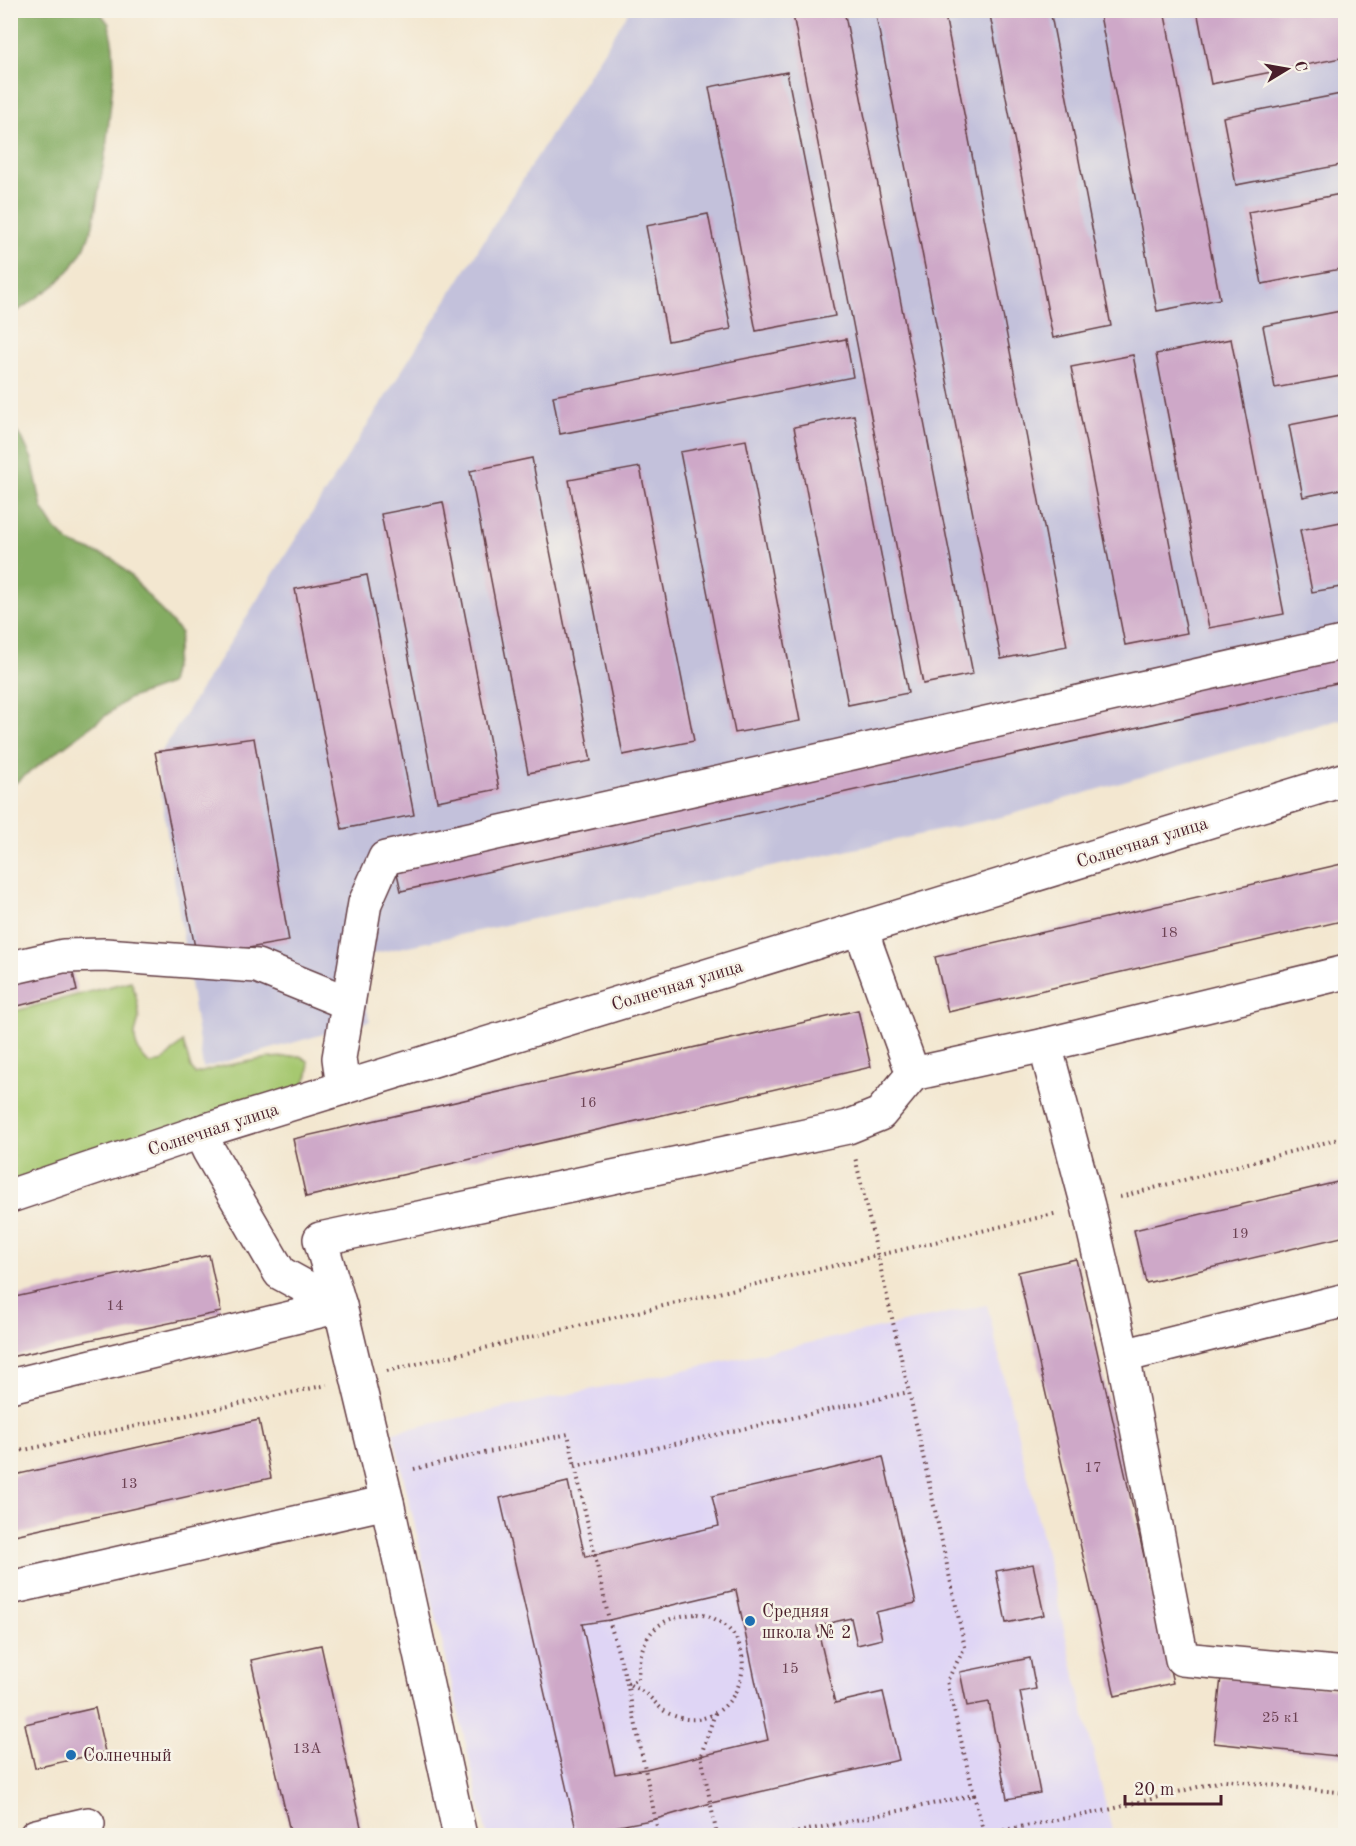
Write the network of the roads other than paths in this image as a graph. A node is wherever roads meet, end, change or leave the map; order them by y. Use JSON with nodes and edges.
{"nodes":[{"id":1,"x":1346,"y":642,"type":"edge"},
{"id":2,"x":1346,"y":778,"type":"edge"},
{"id":3,"x":863,"y":928,"type":"junction"},
{"id":4,"x":10,"y":968,"type":"edge"},
{"id":5,"x":1346,"y":972,"type":"edge"},
{"id":6,"x":348,"y":1003,"type":"junction"},
{"id":7,"x":1045,"y":1045,"type":"junction"},
{"id":8,"x":913,"y":1074,"type":"junction"},
{"id":9,"x":343,"y":1088,"type":"junction"},
{"id":10,"x":200,"y":1132,"type":"junction"},
{"id":11,"x":10,"y":1196,"type":"edge"},
{"id":12,"x":1346,"y":1300,"type":"edge"},
{"id":13,"x":340,"y":1306,"type":"junction"},
{"id":14,"x":1123,"y":1356,"type":"junction"},
{"id":15,"x":10,"y":1386,"type":"edge"},
{"id":16,"x":387,"y":1502,"type":"junction"},
{"id":17,"x":10,"y":1588,"type":"edge"},
{"id":18,"x":1346,"y":1674,"type":"edge"},
{"id":19,"x":88,"y":1824,"type":"dead end"},
{"id":20,"x":36,"y":1836,"type":"edge"},
{"id":21,"x":460,"y":1836,"type":"edge"}],
"edges":[{"from":1,"to":6,"type":"street"},
{"from":2,"to":3,"type":"street","name":"Солнечная улица"},
{"from":3,"to":8,"type":"street"},
{"from":3,"to":9,"type":"street","name":"Солнечная улица"},
{"from":4,"to":6,"type":"street"},
{"from":5,"to":7,"type":"street"},
{"from":6,"to":9,"type":"street"},
{"from":7,"to":8,"type":"street"},
{"from":7,"to":14,"type":"street"},
{"from":8,"to":13,"type":"street"},
{"from":9,"to":10,"type":"street","name":"Солнечная улица"},
{"from":10,"to":11,"type":"street","name":"Солнечная улица"},
{"from":10,"to":13,"type":"street"},
{"from":12,"to":14,"type":"street"},
{"from":13,"to":15,"type":"street"},
{"from":13,"to":16,"type":"street"},
{"from":14,"to":18,"type":"street"},
{"from":16,"to":17,"type":"street"},
{"from":16,"to":21,"type":"street"},
{"from":19,"to":20,"type":"street"}]}
